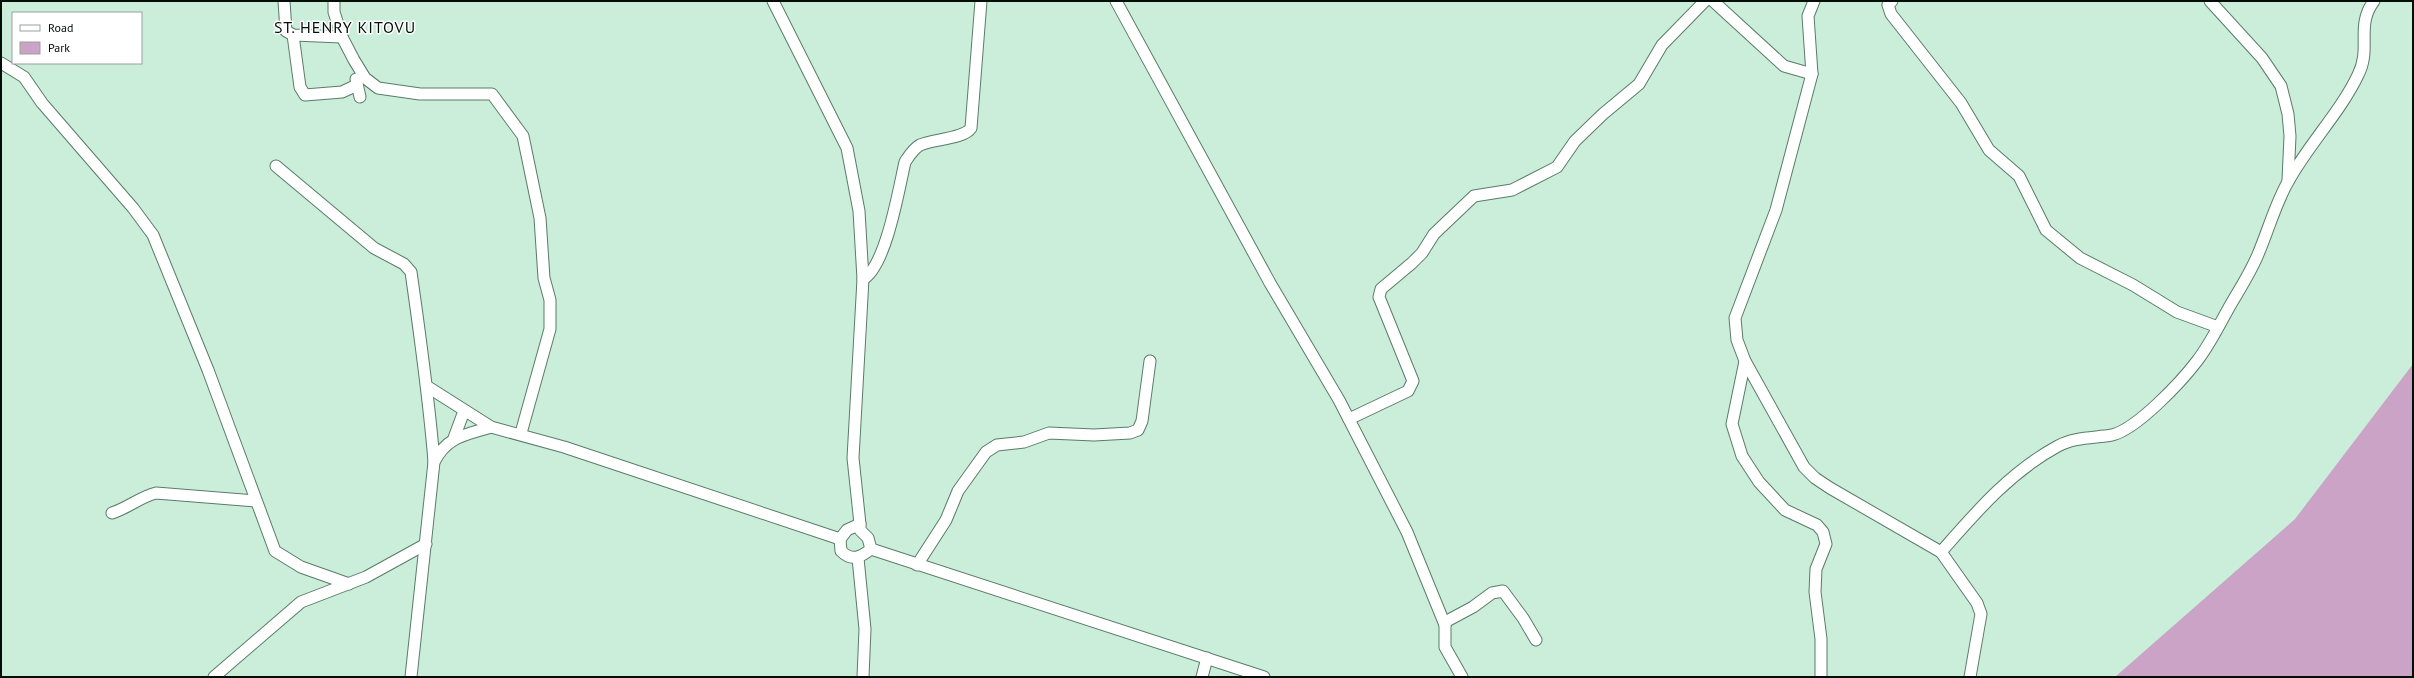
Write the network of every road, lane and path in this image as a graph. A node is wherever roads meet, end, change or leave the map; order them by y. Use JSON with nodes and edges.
{"nodes":[{"id":1,"x":284,"y":1,"type":"edge"},
{"id":2,"x":334,"y":1,"type":"edge"},
{"id":3,"x":773,"y":1,"type":"edge"},
{"id":4,"x":981,"y":1,"type":"edge"},
{"id":5,"x":1116,"y":1,"type":"edge"},
{"id":6,"x":1705,"y":1,"type":"edge"},
{"id":7,"x":1713,"y":1,"type":"edge"},
{"id":8,"x":1814,"y":1,"type":"edge"},
{"id":9,"x":1892,"y":1,"type":"edge"},
{"id":10,"x":2210,"y":1,"type":"edge"},
{"id":11,"x":2374,"y":1,"type":"edge"},
{"id":12,"x":293,"y":35,"type":"junction"},
{"id":13,"x":342,"y":37,"type":"junction"},
{"id":14,"x":354,"y":60,"type":"junction"},
{"id":15,"x":1,"y":63,"type":"edge"},
{"id":16,"x":1812,"y":74,"type":"junction"},
{"id":17,"x":357,"y":85,"type":"junction"},
{"id":18,"x":360,"y":97,"type":"dead end"},
{"id":19,"x":276,"y":166,"type":"dead end"},
{"id":20,"x":2288,"y":181,"type":"junction"},
{"id":21,"x":863,"y":279,"type":"junction"},
{"id":22,"x":2218,"y":327,"type":"junction"},
{"id":23,"x":1150,"y":360,"type":"dead end"},
{"id":24,"x":1745,"y":361,"type":"junction"},
{"id":25,"x":428,"y":387,"type":"junction"},
{"id":26,"x":464,"y":411,"type":"junction"},
{"id":27,"x":1349,"y":419,"type":"junction"},
{"id":28,"x":491,"y":427,"type":"junction"},
{"id":29,"x":521,"y":434,"type":"junction"},
{"id":30,"x":454,"y":438,"type":"junction"},
{"id":31,"x":434,"y":462,"type":"junction"},
{"id":32,"x":256,"y":501,"type":"junction"},
{"id":33,"x":112,"y":513,"type":"dead end"},
{"id":34,"x":860,"y":524,"type":"junction"},
{"id":35,"x":840,"y":540,"type":"junction"},
{"id":36,"x":426,"y":544,"type":"junction"},
{"id":37,"x":871,"y":548,"type":"junction"},
{"id":38,"x":1940,"y":552,"type":"junction"},
{"id":39,"x":858,"y":558,"type":"junction"},
{"id":40,"x":917,"y":564,"type":"junction"},
{"id":41,"x":349,"y":584,"type":"junction"},
{"id":42,"x":1445,"y":625,"type":"junction"},
{"id":43,"x":1536,"y":640,"type":"dead end"},
{"id":44,"x":1207,"y":658,"type":"junction"},
{"id":45,"x":214,"y":677,"type":"edge"},
{"id":46,"x":411,"y":677,"type":"edge"},
{"id":47,"x":863,"y":677,"type":"edge"},
{"id":48,"x":1202,"y":677,"type":"edge"},
{"id":49,"x":1264,"y":677,"type":"edge"},
{"id":50,"x":1462,"y":677,"type":"edge"},
{"id":51,"x":1821,"y":677,"type":"edge"},
{"id":52,"x":1970,"y":677,"type":"edge"}],
"edges":[{"from":1,"to":12,"type":"street"},
{"from":2,"to":13,"type":"street"},
{"from":3,"to":21,"type":"street"},
{"from":4,"to":21,"type":"street"},
{"from":5,"to":27,"type":"street"},
{"from":6,"to":27,"type":"street"},
{"from":7,"to":16,"type":"street"},
{"from":8,"to":16,"type":"street"},
{"from":9,"to":22,"type":"street"},
{"from":10,"to":20,"type":"street"},
{"from":11,"to":20,"type":"street"},
{"from":12,"to":13,"type":"street"},
{"from":12,"to":17,"type":"street"},
{"from":13,"to":14,"type":"street"},
{"from":14,"to":17,"type":"street"},
{"from":14,"to":29,"type":"street"},
{"from":15,"to":32,"type":"street"},
{"from":16,"to":24,"type":"street"},
{"from":17,"to":18,"type":"street"},
{"from":19,"to":25,"type":"street"},
{"from":20,"to":22,"type":"street"},
{"from":21,"to":34,"type":"street"},
{"from":22,"to":38,"type":"street"},
{"from":23,"to":40,"type":"street"},
{"from":24,"to":38,"type":"street"},
{"from":24,"to":51,"type":"street"},
{"from":25,"to":26,"type":"street"},
{"from":25,"to":31,"type":"street"},
{"from":26,"to":28,"type":"street"},
{"from":26,"to":30,"type":"street"},
{"from":27,"to":42,"type":"street"},
{"from":28,"to":29,"type":"street"},
{"from":28,"to":30,"type":"street"},
{"from":29,"to":35,"type":"street"},
{"from":30,"to":31,"type":"street"},
{"from":31,"to":36,"type":"street"},
{"from":32,"to":33,"type":"street"},
{"from":32,"to":41,"type":"street"},
{"from":34,"to":35,"type":"street"},
{"from":34,"to":37,"type":"street"},
{"from":35,"to":39,"type":"street"},
{"from":36,"to":41,"type":"street"},
{"from":36,"to":46,"type":"street"},
{"from":37,"to":39,"type":"street"},
{"from":37,"to":40,"type":"street"},
{"from":38,"to":52,"type":"street"},
{"from":39,"to":47,"type":"street"},
{"from":40,"to":44,"type":"street"},
{"from":41,"to":45,"type":"street"},
{"from":42,"to":43,"type":"street"},
{"from":42,"to":50,"type":"street"},
{"from":44,"to":48,"type":"street"},
{"from":44,"to":49,"type":"street"}]}
